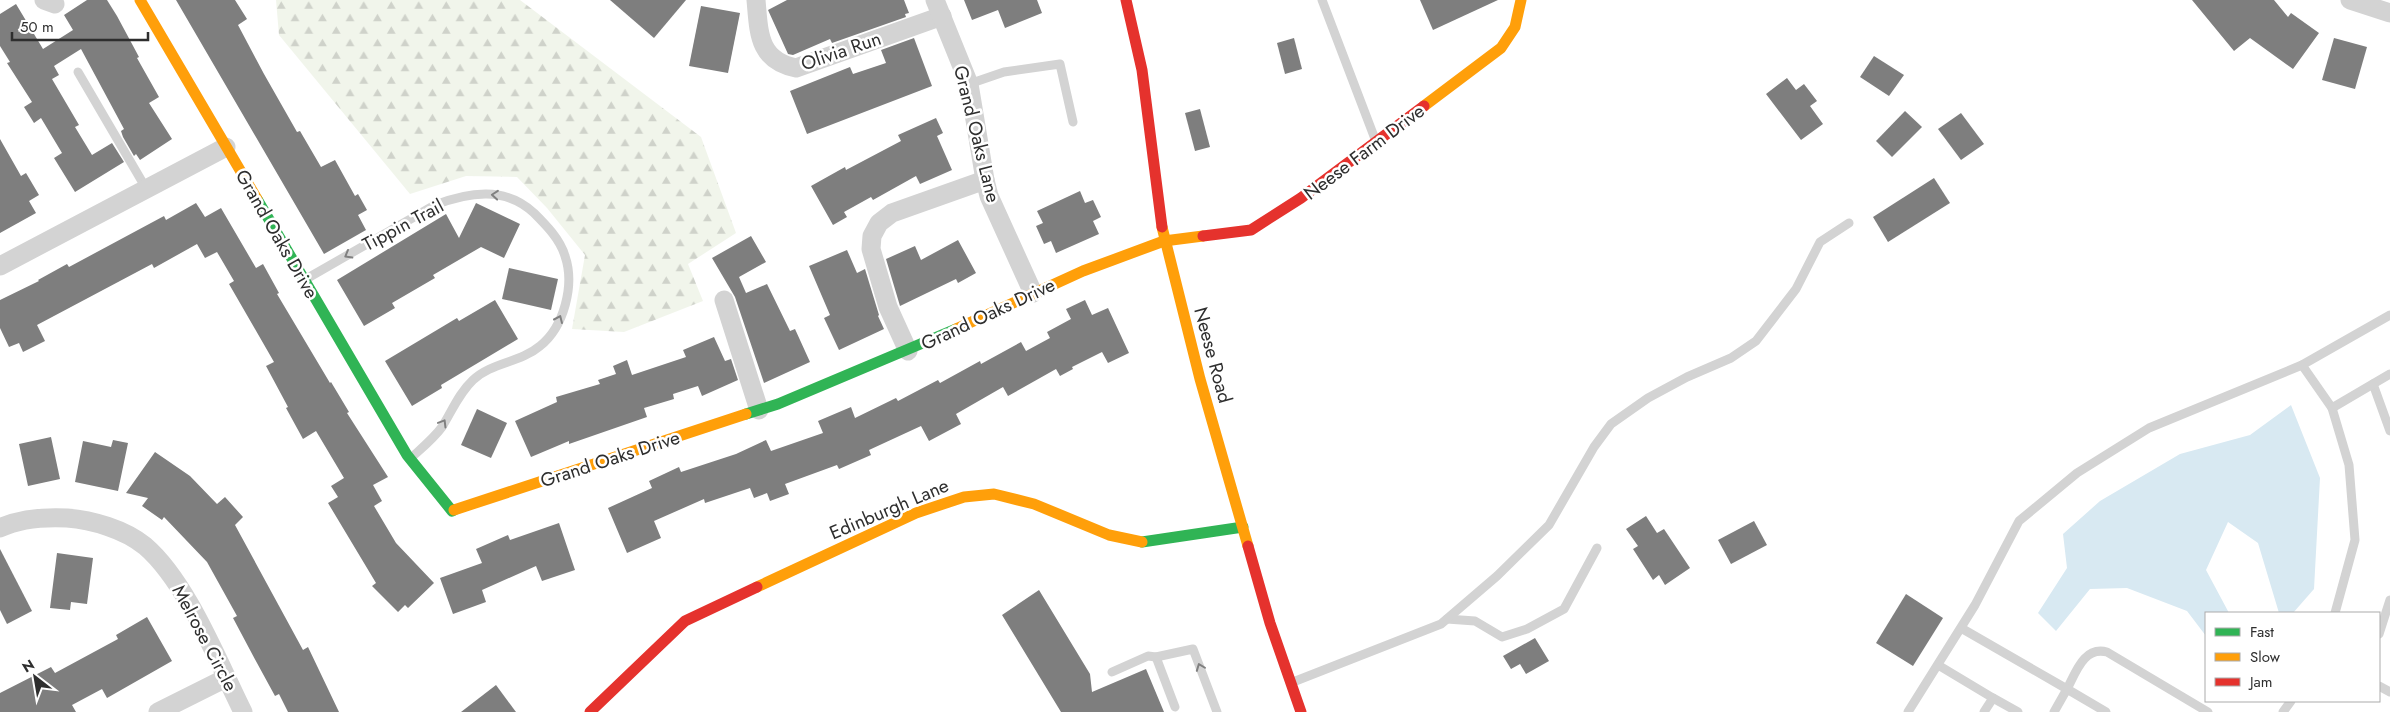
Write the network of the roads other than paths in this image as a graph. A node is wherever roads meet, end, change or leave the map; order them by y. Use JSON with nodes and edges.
{"nodes":[{"id":1,"x":140,"y":0,"type":"edge"},
{"id":2,"x":756,"y":0,"type":"edge"},
{"id":3,"x":1126,"y":0,"type":"edge"},
{"id":4,"x":1322,"y":0,"type":"edge"},
{"id":5,"x":1521,"y":0,"type":"edge"},
{"id":6,"x":2350,"y":0,"type":"edge"},
{"id":7,"x":938,"y":8,"type":"edge"},
{"id":8,"x":2390,"y":13,"type":"edge"},
{"id":9,"x":78,"y":72,"type":"dead end"},
{"id":10,"x":969,"y":84,"type":"junction"},
{"id":11,"x":1073,"y":122,"type":"dead end"},
{"id":12,"x":1376,"y":144,"type":"junction"},
{"id":13,"x":226,"y":147,"type":"junction"},
{"id":14,"x":985,"y":180,"type":"junction"},
{"id":15,"x":147,"y":190,"type":"junction"},
{"id":16,"x":1849,"y":223,"type":"dead end"},
{"id":17,"x":1164,"y":241,"type":"junction"},
{"id":18,"x":0,"y":266,"type":"edge"},
{"id":19,"x":304,"y":280,"type":"junction"},
{"id":20,"x":1033,"y":294,"type":"junction"},
{"id":21,"x":724,"y":300,"type":"dead end"},
{"id":22,"x":2390,"y":315,"type":"edge"},
{"id":23,"x":908,"y":351,"type":"junction"},
{"id":24,"x":2302,"y":365,"type":"junction"},
{"id":25,"x":2390,"y":374,"type":"edge"},
{"id":26,"x":2373,"y":384,"type":"junction"},
{"id":27,"x":2332,"y":408,"type":"junction"},
{"id":28,"x":759,"y":410,"type":"junction"},
{"id":29,"x":2390,"y":431,"type":"edge"},
{"id":30,"x":410,"y":459,"type":"junction"},
{"id":31,"x":1243,"y":527,"type":"junction"},
{"id":32,"x":0,"y":528,"type":"edge"},
{"id":33,"x":1597,"y":548,"type":"dead end"},
{"id":34,"x":2390,"y":600,"type":"edge"},
{"id":35,"x":2335,"y":612,"type":"edge"},
{"id":36,"x":1447,"y":619,"type":"junction"},
{"id":37,"x":1961,"y":628,"type":"junction"},
{"id":38,"x":2380,"y":631,"type":"edge"},
{"id":39,"x":1156,"y":657,"type":"junction"},
{"id":40,"x":1938,"y":665,"type":"junction"},
{"id":41,"x":1112,"y":672,"type":"dead end"},
{"id":42,"x":226,"y":678,"type":"junction"},
{"id":43,"x":1290,"y":683,"type":"junction"},
{"id":44,"x":2067,"y":689,"type":"junction"},
{"id":45,"x":1993,"y":698,"type":"junction"},
{"id":46,"x":1174,"y":707,"type":"dead end"},
{"id":47,"x":158,"y":712,"type":"edge"},
{"id":48,"x":243,"y":712,"type":"edge"},
{"id":49,"x":590,"y":712,"type":"edge"},
{"id":50,"x":1217,"y":712,"type":"edge"},
{"id":51,"x":1301,"y":712,"type":"edge"},
{"id":52,"x":1908,"y":712,"type":"edge"},
{"id":53,"x":1984,"y":712,"type":"edge"},
{"id":54,"x":2018,"y":712,"type":"edge"},
{"id":55,"x":2054,"y":712,"type":"edge"},
{"id":56,"x":2106,"y":712,"type":"edge"},
{"id":57,"x":2208,"y":712,"type":"edge"}],
"edges":[{"from":1,"to":13,"type":"street","name":"Grand Oaks Drive"},
{"from":2,"to":7,"type":"street","name":"Olivia Run"},
{"from":3,"to":17,"type":"street","name":"Neese Road"},
{"from":4,"to":12,"type":"lane"},
{"from":5,"to":12,"type":"street","name":"Neese Farm Drive"},
{"from":6,"to":8,"type":"street"},
{"from":7,"to":10,"type":"street","name":"Grand Oaks Lane"},
{"from":9,"to":15,"type":"lane"},
{"from":10,"to":11,"type":"lane"},
{"from":10,"to":14,"type":"street","name":"Grand Oaks Lane"},
{"from":12,"to":17,"type":"street","name":"Neese Farm Drive"},
{"from":13,"to":15,"type":"street"},
{"from":13,"to":19,"type":"street","name":"Grand Oaks Drive"},
{"from":14,"to":20,"type":"street","name":"Grand Oaks Lane"},
{"from":14,"to":23,"type":"street"},
{"from":15,"to":18,"type":"street"},
{"from":16,"to":36,"type":"lane"},
{"from":17,"to":20,"type":"street","name":"Grand Oaks Drive"},
{"from":17,"to":31,"type":"street","name":"Neese Road"},
{"from":19,"to":30,"type":"street","name":"Grand Oaks Drive"},
{"from":30,"to":19,"type":"lane","name":"Tippin Trail","one_way":true},
{"from":20,"to":23,"type":"street","name":"Grand Oaks Drive"},
{"from":21,"to":28,"type":"street"},
{"from":22,"to":24,"type":"lane"},
{"from":23,"to":28,"type":"street","name":"Grand Oaks Drive"},
{"from":24,"to":27,"type":"lane"},
{"from":24,"to":37,"type":"lane"},
{"from":25,"to":26,"type":"lane"},
{"from":26,"to":27,"type":"lane"},
{"from":26,"to":29,"type":"lane"},
{"from":27,"to":35,"type":"lane"},
{"from":28,"to":30,"type":"street","name":"Grand Oaks Drive"},
{"from":31,"to":43,"type":"street","name":"Neese Road"},
{"from":31,"to":49,"type":"street","name":"Edinburgh Lane"},
{"from":32,"to":42,"type":"street","name":"Melrose Circle"},
{"from":33,"to":36,"type":"lane"},
{"from":34,"to":38,"type":"lane"},
{"from":36,"to":43,"type":"lane"},
{"from":37,"to":40,"type":"lane"},
{"from":37,"to":44,"type":"lane"},
{"from":39,"to":41,"type":"lane"},
{"from":39,"to":46,"type":"lane"},
{"from":50,"to":39,"type":"lane","one_way":true},
{"from":40,"to":45,"type":"lane"},
{"from":40,"to":52,"type":"lane"},
{"from":42,"to":47,"type":"street"},
{"from":42,"to":48,"type":"street","name":"Melrose Circle"},
{"from":43,"to":51,"type":"street","name":"Neese Road"},
{"from":44,"to":55,"type":"lane"},
{"from":44,"to":56,"type":"lane"},
{"from":44,"to":57,"type":"lane"},
{"from":45,"to":53,"type":"lane"},
{"from":45,"to":54,"type":"lane"}]}
